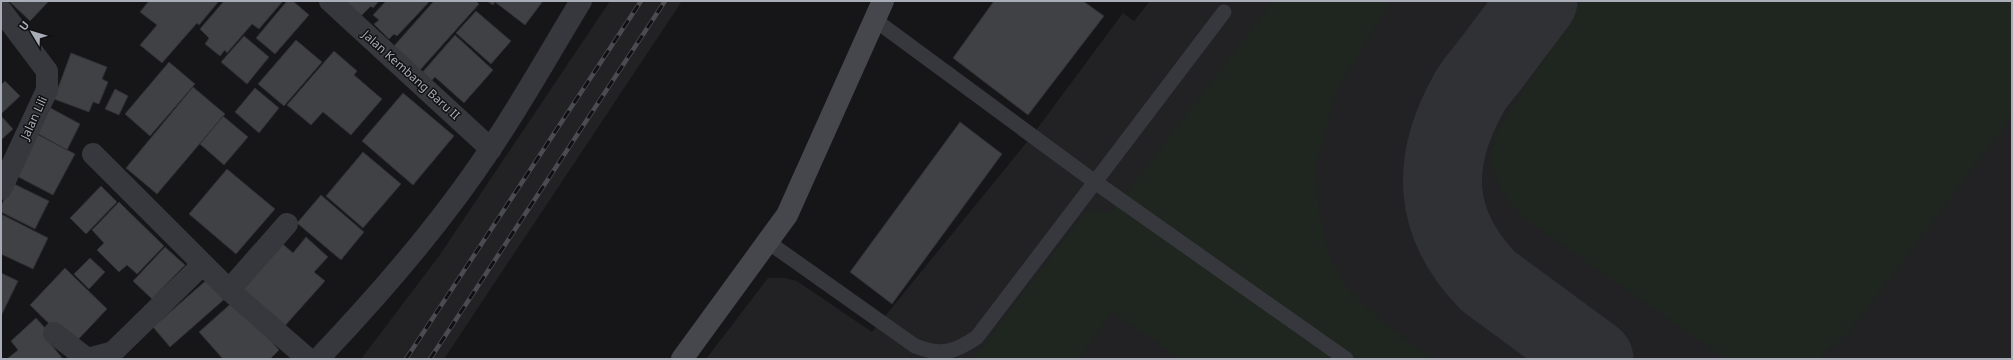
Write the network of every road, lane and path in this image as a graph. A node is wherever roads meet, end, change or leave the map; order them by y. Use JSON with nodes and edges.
{"nodes":[{"id":1,"x":330,"y":1,"type":"edge"},
{"id":2,"x":581,"y":1,"type":"edge"},
{"id":3,"x":1,"y":10,"type":"edge"},
{"id":4,"x":879,"y":10,"type":"edge"},
{"id":5,"x":1224,"y":12,"type":"dead end"},
{"id":6,"x":491,"y":148,"type":"junction"},
{"id":7,"x":93,"y":154,"type":"dead end"},
{"id":8,"x":1095,"y":182,"type":"junction"},
{"id":9,"x":1,"y":188,"type":"edge"},
{"id":10,"x":288,"y":224,"type":"dead end"},
{"id":11,"x":768,"y":242,"type":"junction"},
{"id":12,"x":203,"y":264,"type":"junction"},
{"id":13,"x":229,"y":290,"type":"junction"},
{"id":14,"x":54,"y":333,"type":"dead end"},
{"id":15,"x":308,"y":359,"type":"edge"},
{"id":16,"x":318,"y":359,"type":"edge"},
{"id":17,"x":682,"y":359,"type":"edge"},
{"id":18,"x":1346,"y":359,"type":"edge"}],
"edges":[{"from":1,"to":6,"type":"street","name":"Jalan Kembang Baru II"},
{"from":2,"to":6,"type":"street"},
{"from":3,"to":9,"type":"street","name":"Jalan Lili"},
{"from":4,"to":8,"type":"lane"},
{"from":4,"to":11,"type":"street"},
{"from":5,"to":8,"type":"lane"},
{"from":6,"to":16,"type":"street"},
{"from":7,"to":12,"type":"street"},
{"from":8,"to":11,"type":"lane"},
{"from":8,"to":18,"type":"lane"},
{"from":10,"to":13,"type":"street"},
{"from":11,"to":17,"type":"street"},
{"from":12,"to":13,"type":"street"},
{"from":12,"to":14,"type":"street"},
{"from":13,"to":15,"type":"street"}]}
